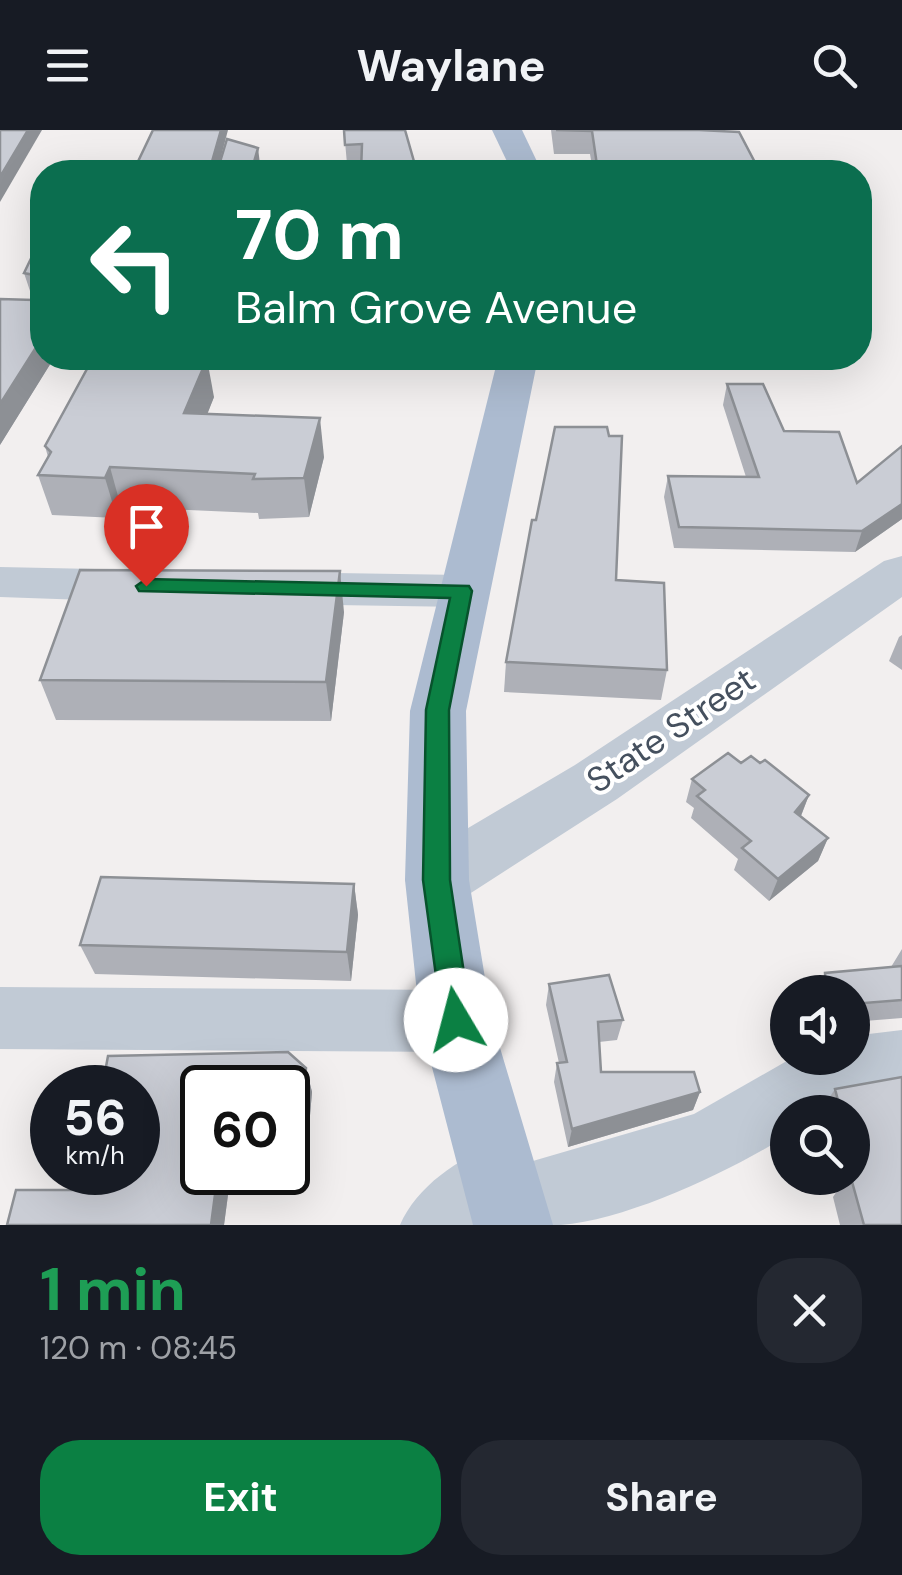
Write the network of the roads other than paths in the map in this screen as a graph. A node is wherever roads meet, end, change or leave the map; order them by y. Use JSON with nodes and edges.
{"nodes":[{"id":1,"x":507,"y":130,"type":"edge"},
{"id":2,"x":521,"y":160,"type":"edge"},
{"id":3,"x":515,"y":370,"type":"edge"},
{"id":4,"x":902,"y":574,"type":"edge"},
{"id":5,"x":0,"y":582,"type":"edge"},
{"id":6,"x":462,"y":591,"type":"junction"},
{"id":7,"x":437,"y":880,"type":"junction"},
{"id":8,"x":0,"y":1018,"type":"edge"},
{"id":9,"x":456,"y":1020,"type":"junction"},
{"id":10,"x":902,"y":1062,"type":"edge"},
{"id":11,"x":488,"y":1208,"type":"edge"}],
"edges":[{"from":1,"to":2,"type":"main road"},
{"from":3,"to":6,"type":"main road"},
{"from":4,"to":7,"type":"street","name":"State Street"},
{"from":5,"to":6,"type":"street"},
{"from":6,"to":7,"type":"main road"},
{"from":7,"to":9,"type":"main road"},
{"from":8,"to":9,"type":"street"},
{"from":9,"to":11,"type":"main road"},
{"from":10,"to":11,"type":"street"}]}
